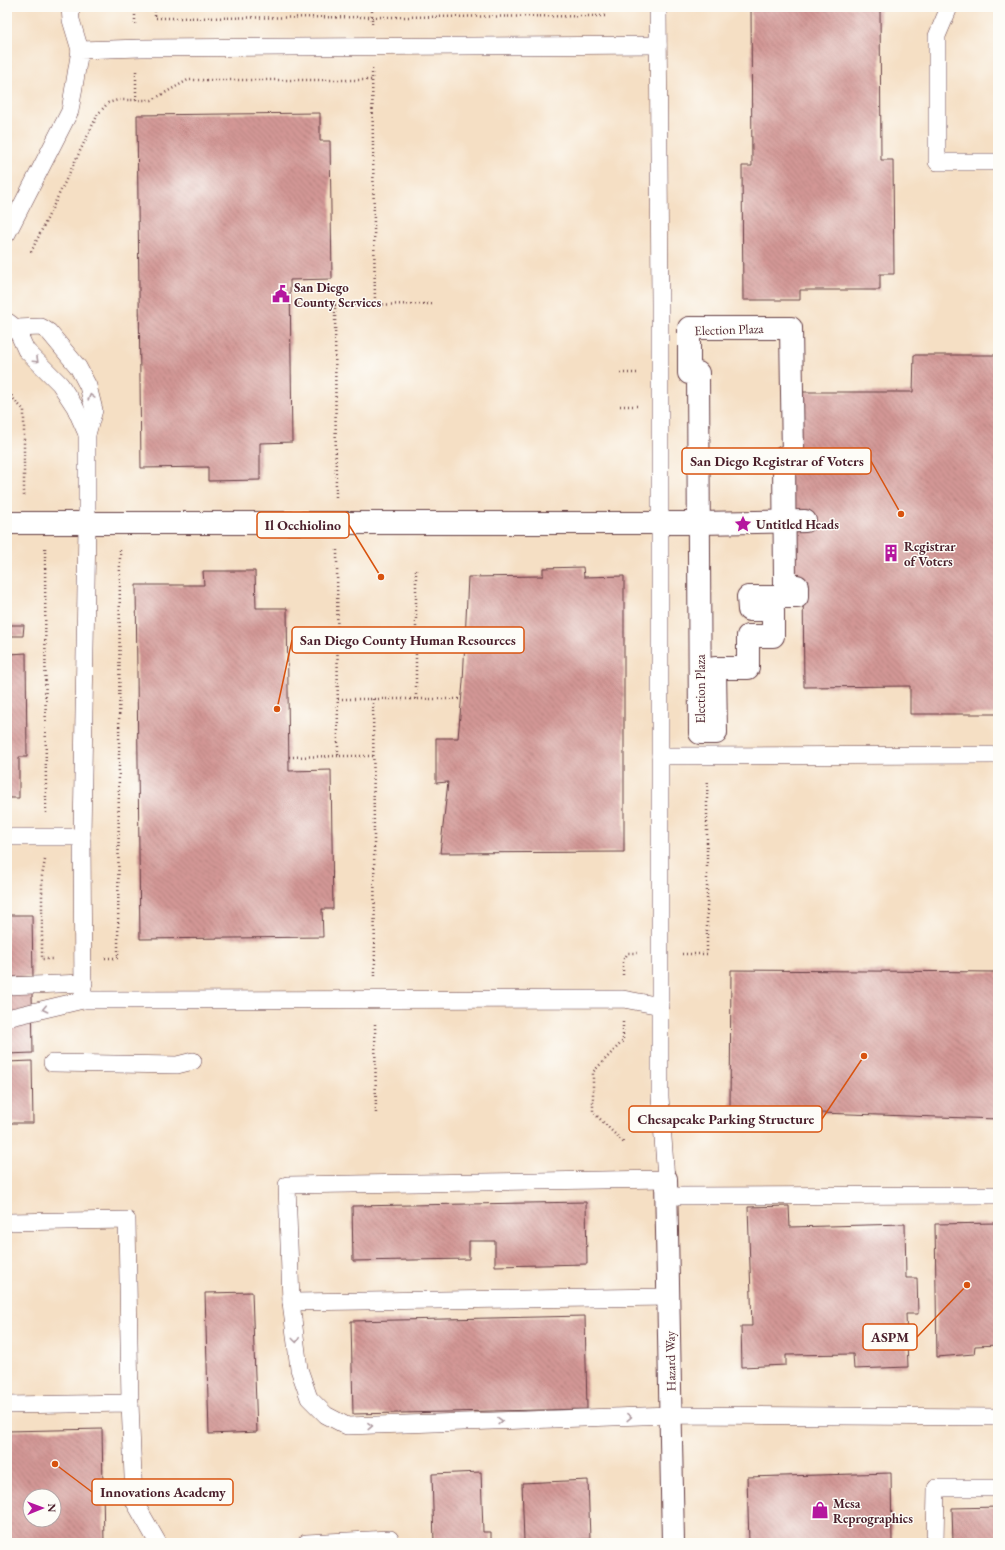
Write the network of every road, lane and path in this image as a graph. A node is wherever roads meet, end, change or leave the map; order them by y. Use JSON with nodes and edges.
{"nodes":[{"id":1,"x":70,"y":7,"type":"edge"},
{"id":2,"x":155,"y":7,"type":"edge"},
{"id":3,"x":372,"y":7,"type":"edge"},
{"id":4,"x":658,"y":7,"type":"edge"},
{"id":5,"x":947,"y":7,"type":"edge"},
{"id":6,"x":607,"y":16,"type":"dead end"},
{"id":7,"x":372,"y":17,"type":"junction"},
{"id":8,"x":658,"y":45,"type":"junction"},
{"id":9,"x":372,"y":47,"type":"junction"},
{"id":10,"x":80,"y":50,"type":"junction"},
{"id":11,"x":372,"y":80,"type":"junction"},
{"id":12,"x":998,"y":162,"type":"edge"},
{"id":13,"x":7,"y":234,"type":"edge"},
{"id":14,"x":31,"y":252,"type":"dead end"},
{"id":15,"x":290,"y":304,"type":"dead end"},
{"id":16,"x":432,"y":304,"type":"dead end"},
{"id":17,"x":335,"y":305,"type":"dead end"},
{"id":18,"x":11,"y":325,"type":"edge"},
{"id":19,"x":620,"y":373,"type":"dead end"},
{"id":20,"x":642,"y":373,"type":"dead end"},
{"id":21,"x":7,"y":389,"type":"edge"},
{"id":22,"x":620,"y":406,"type":"dead end"},
{"id":23,"x":642,"y":406,"type":"dead end"},
{"id":24,"x":87,"y":434,"type":"junction"},
{"id":25,"x":795,"y":521,"type":"junction"},
{"id":26,"x":26,"y":523,"type":"edge"},
{"id":27,"x":120,"y":523,"type":"junction"},
{"id":28,"x":660,"y":523,"type":"junction"},
{"id":29,"x":699,"y":523,"type":"junction"},
{"id":30,"x":87,"y":524,"type":"junction"},
{"id":31,"x":416,"y":570,"type":"dead end"},
{"id":32,"x":338,"y":699,"type":"dead end"},
{"id":33,"x":373,"y":699,"type":"junction"},
{"id":34,"x":416,"y":699,"type":"junction"},
{"id":35,"x":462,"y":699,"type":"dead end"},
{"id":36,"x":998,"y":755,"type":"edge"},
{"id":37,"x":338,"y":756,"type":"dead end"},
{"id":38,"x":660,"y":756,"type":"junction"},
{"id":39,"x":289,"y":757,"type":"dead end"},
{"id":40,"x":7,"y":837,"type":"edge"},
{"id":41,"x":46,"y":837,"type":"junction"},
{"id":42,"x":82,"y":837,"type":"junction"},
{"id":43,"x":83,"y":958,"type":"junction"},
{"id":44,"x":7,"y":986,"type":"edge"},
{"id":45,"x":83,"y":992,"type":"junction"},
{"id":46,"x":375,"y":1000,"type":"junction"},
{"id":47,"x":661,"y":1006,"type":"junction"},
{"id":48,"x":7,"y":1018,"type":"edge"},
{"id":49,"x":193,"y":1061,"type":"dead end"},
{"id":50,"x":52,"y":1063,"type":"dead end"},
{"id":51,"x":376,"y":1115,"type":"dead end"},
{"id":52,"x":666,"y":1187,"type":"junction"},
{"id":53,"x":998,"y":1195,"type":"edge"},
{"id":54,"x":7,"y":1222,"type":"edge"},
{"id":55,"x":669,"y":1297,"type":"junction"},
{"id":56,"x":291,"y":1302,"type":"junction"},
{"id":57,"x":130,"y":1403,"type":"junction"},
{"id":58,"x":7,"y":1406,"type":"edge"},
{"id":59,"x":671,"y":1415,"type":"junction"},
{"id":60,"x":998,"y":1418,"type":"edge"},
{"id":61,"x":998,"y":1488,"type":"edge"},
{"id":62,"x":390,"y":1539,"type":"dead end"},
{"id":63,"x":158,"y":1543,"type":"edge"},
{"id":64,"x":306,"y":1543,"type":"edge"},
{"id":65,"x":673,"y":1543,"type":"edge"},
{"id":66,"x":935,"y":1543,"type":"edge"}],
"edges":[{"from":1,"to":10,"type":"lane"},
{"from":2,"to":7,"type":"path"},
{"from":3,"to":7,"type":"path"},
{"from":4,"to":8,"type":"lane"},
{"from":5,"to":12,"type":"lane"},
{"from":6,"to":7,"type":"path"},
{"from":7,"to":9,"type":"path"},
{"from":8,"to":9,"type":"lane"},
{"from":8,"to":28,"type":"lane"},
{"from":9,"to":10,"type":"lane"},
{"from":9,"to":11,"type":"path"},
{"from":10,"to":13,"type":"lane"},
{"from":11,"to":14,"type":"path"},
{"from":11,"to":16,"type":"path"},
{"from":15,"to":17,"type":"path"},
{"from":18,"to":24,"type":"lane","one_way":true},
{"from":24,"to":18,"type":"lane","one_way":true},
{"from":19,"to":20,"type":"path"},
{"from":21,"to":26,"type":"path"},
{"from":22,"to":23,"type":"path"},
{"from":24,"to":30,"type":"lane"},
{"from":25,"to":29,"type":"street"},
{"from":25,"to":29,"type":"street","name":"Election Plaza"},
{"from":25,"to":29,"type":"street","name":"Election Plaza"},
{"from":26,"to":30,"type":"street"},
{"from":26,"to":41,"type":"path"},
{"from":27,"to":28,"type":"street"},
{"from":27,"to":30,"type":"street"},
{"from":27,"to":43,"type":"path"},
{"from":28,"to":29,"type":"street"},
{"from":28,"to":38,"type":"lane"},
{"from":30,"to":42,"type":"lane"},
{"from":31,"to":34,"type":"path"},
{"from":32,"to":33,"type":"path"},
{"from":33,"to":34,"type":"path"},
{"from":33,"to":46,"type":"path"},
{"from":34,"to":35,"type":"path"},
{"from":36,"to":38,"type":"lane"},
{"from":37,"to":39,"type":"path"},
{"from":38,"to":47,"type":"lane"},
{"from":40,"to":41,"type":"lane"},
{"from":41,"to":42,"type":"lane"},
{"from":41,"to":43,"type":"path"},
{"from":42,"to":43,"type":"lane"},
{"from":43,"to":45,"type":"lane"},
{"from":44,"to":45,"type":"lane"},
{"from":45,"to":46,"type":"lane"},
{"from":45,"to":48,"type":"lane","one_way":true},
{"from":46,"to":47,"type":"lane"},
{"from":46,"to":51,"type":"path"},
{"from":47,"to":52,"type":"lane"},
{"from":49,"to":50,"type":"lane"},
{"from":52,"to":53,"type":"lane"},
{"from":52,"to":55,"type":"street","name":"Hazard Way"},
{"from":52,"to":56,"type":"lane"},
{"from":54,"to":57,"type":"lane"},
{"from":55,"to":56,"type":"lane"},
{"from":55,"to":59,"type":"street","name":"Hazard Way"},
{"from":56,"to":59,"type":"lane","one_way":true},
{"from":57,"to":58,"type":"lane"},
{"from":57,"to":63,"type":"lane"},
{"from":59,"to":60,"type":"lane"},
{"from":59,"to":65,"type":"street","name":"Hazard Way"},
{"from":61,"to":66,"type":"lane"},
{"from":62,"to":64,"type":"lane"}]}
